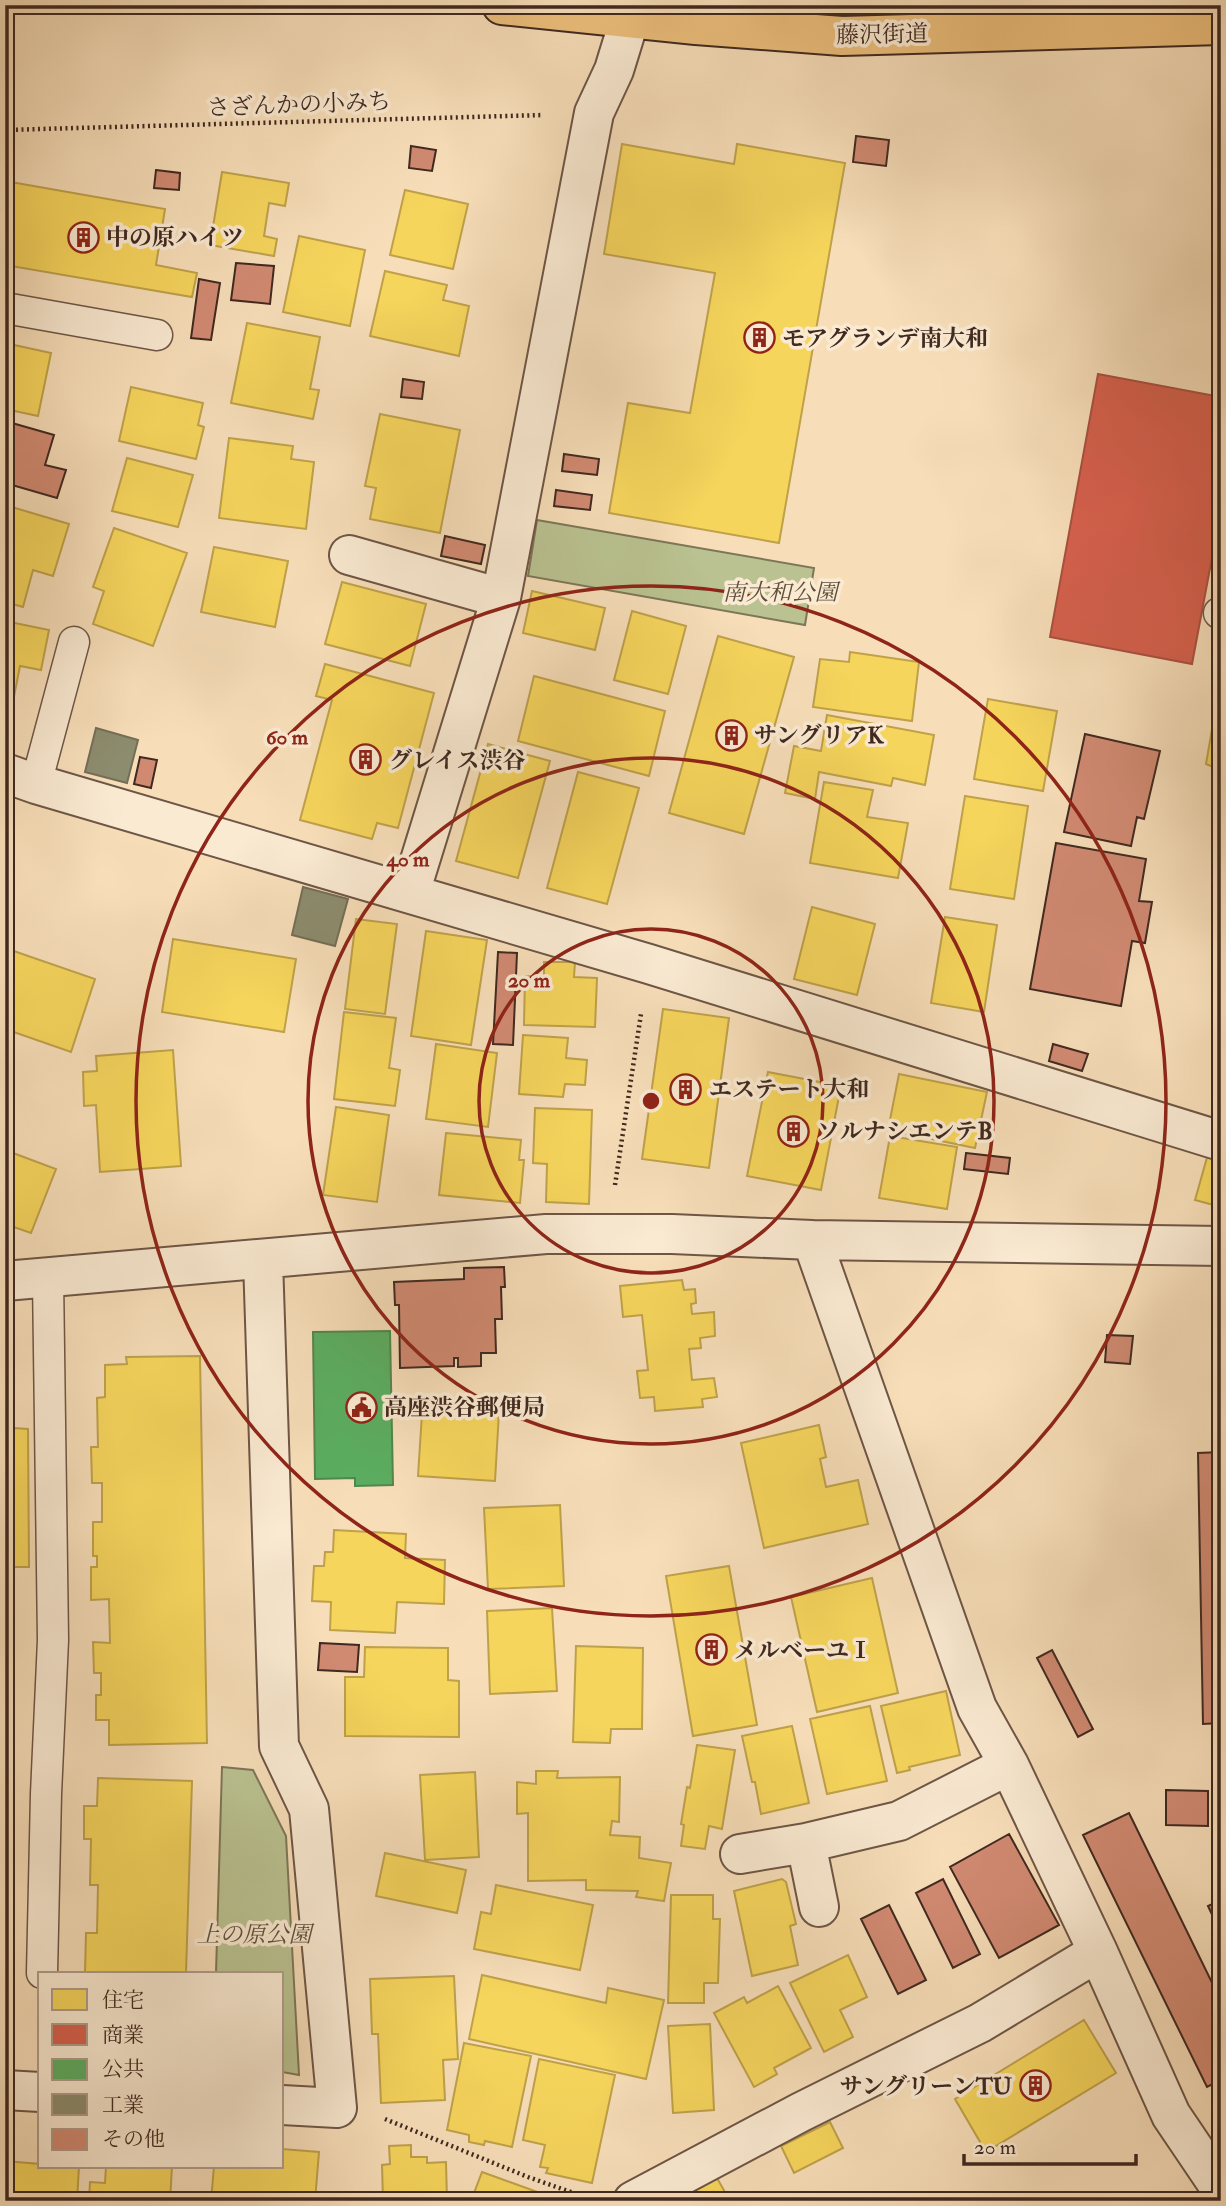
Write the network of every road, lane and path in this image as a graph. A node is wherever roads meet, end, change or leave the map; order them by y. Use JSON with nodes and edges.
{"nodes":[{"id":1,"x":502,"y":5,"type":"edge"},
{"id":2,"x":630,"y":12,"type":"edge"},
{"id":3,"x":1221,"y":25,"type":"edge"},
{"id":4,"x":594,"y":113,"type":"junction"},
{"id":5,"x":5,"y":130,"type":"edge"},
{"id":6,"x":5,"y":308,"type":"edge"},
{"id":7,"x":157,"y":335,"type":"dead end"},
{"id":8,"x":349,"y":555,"type":"dead end"},
{"id":9,"x":501,"y":597,"type":"junction"},
{"id":10,"x":74,"y":642,"type":"dead end"},
{"id":11,"x":20,"y":778,"type":"edge"},
{"id":12,"x":410,"y":893,"type":"junction"},
{"id":13,"x":649,"y":964,"type":"junction"},
{"id":14,"x":1221,"y":1141,"type":"edge"},
{"id":15,"x":608,"y":1234,"type":"junction"},
{"id":16,"x":812,"y":1240,"type":"junction"},
{"id":17,"x":1221,"y":1246,"type":"edge"},
{"id":18,"x":263,"y":1260,"type":"junction"},
{"id":19,"x":48,"y":1278,"type":"junction"},
{"id":20,"x":5,"y":1281,"type":"edge"},
{"id":21,"x":1009,"y":1765,"type":"junction"},
{"id":22,"x":806,"y":1843,"type":"junction"},
{"id":23,"x":740,"y":1854,"type":"dead end"},
{"id":24,"x":819,"y":1907,"type":"dead end"},
{"id":25,"x":1098,"y":1952,"type":"junction"},
{"id":26,"x":43,"y":1972,"type":"edge"},
{"id":27,"x":5,"y":2090,"type":"edge"},
{"id":28,"x":38,"y":2092,"type":"edge"},
{"id":29,"x":284,"y":2105,"type":"edge"},
{"id":30,"x":337,"y":2108,"type":"junction"},
{"id":31,"x":1221,"y":2189,"type":"edge"},
{"id":32,"x":595,"y":2201,"type":"edge"},
{"id":33,"x":633,"y":2201,"type":"edge"}],
"edges":[{"from":1,"to":2,"type":"highway","name":"藤沢街道"},
{"from":2,"to":3,"type":"highway","name":"藤沢街道"},
{"from":2,"to":4,"type":"street"},
{"from":4,"to":5,"type":"path","name":"さざんかの小みち"},
{"from":4,"to":9,"type":"street"},
{"from":6,"to":7,"type":"lane"},
{"from":8,"to":9,"type":"street"},
{"from":9,"to":12,"type":"street"},
{"from":10,"to":11,"type":"lane"},
{"from":11,"to":12,"type":"street"},
{"from":12,"to":13,"type":"street"},
{"from":13,"to":14,"type":"street"},
{"from":13,"to":15,"type":"path"},
{"from":15,"to":16,"type":"street"},
{"from":15,"to":18,"type":"street"},
{"from":16,"to":17,"type":"street"},
{"from":16,"to":21,"type":"street"},
{"from":18,"to":19,"type":"street"},
{"from":18,"to":30,"type":"street"},
{"from":19,"to":20,"type":"street"},
{"from":19,"to":26,"type":"lane"},
{"from":21,"to":22,"type":"street"},
{"from":21,"to":25,"type":"street"},
{"from":22,"to":23,"type":"street"},
{"from":22,"to":24,"type":"street"},
{"from":25,"to":31,"type":"street"},
{"from":25,"to":33,"type":"street"},
{"from":27,"to":28,"type":"street"},
{"from":29,"to":30,"type":"street"},
{"from":30,"to":32,"type":"path"}]}
